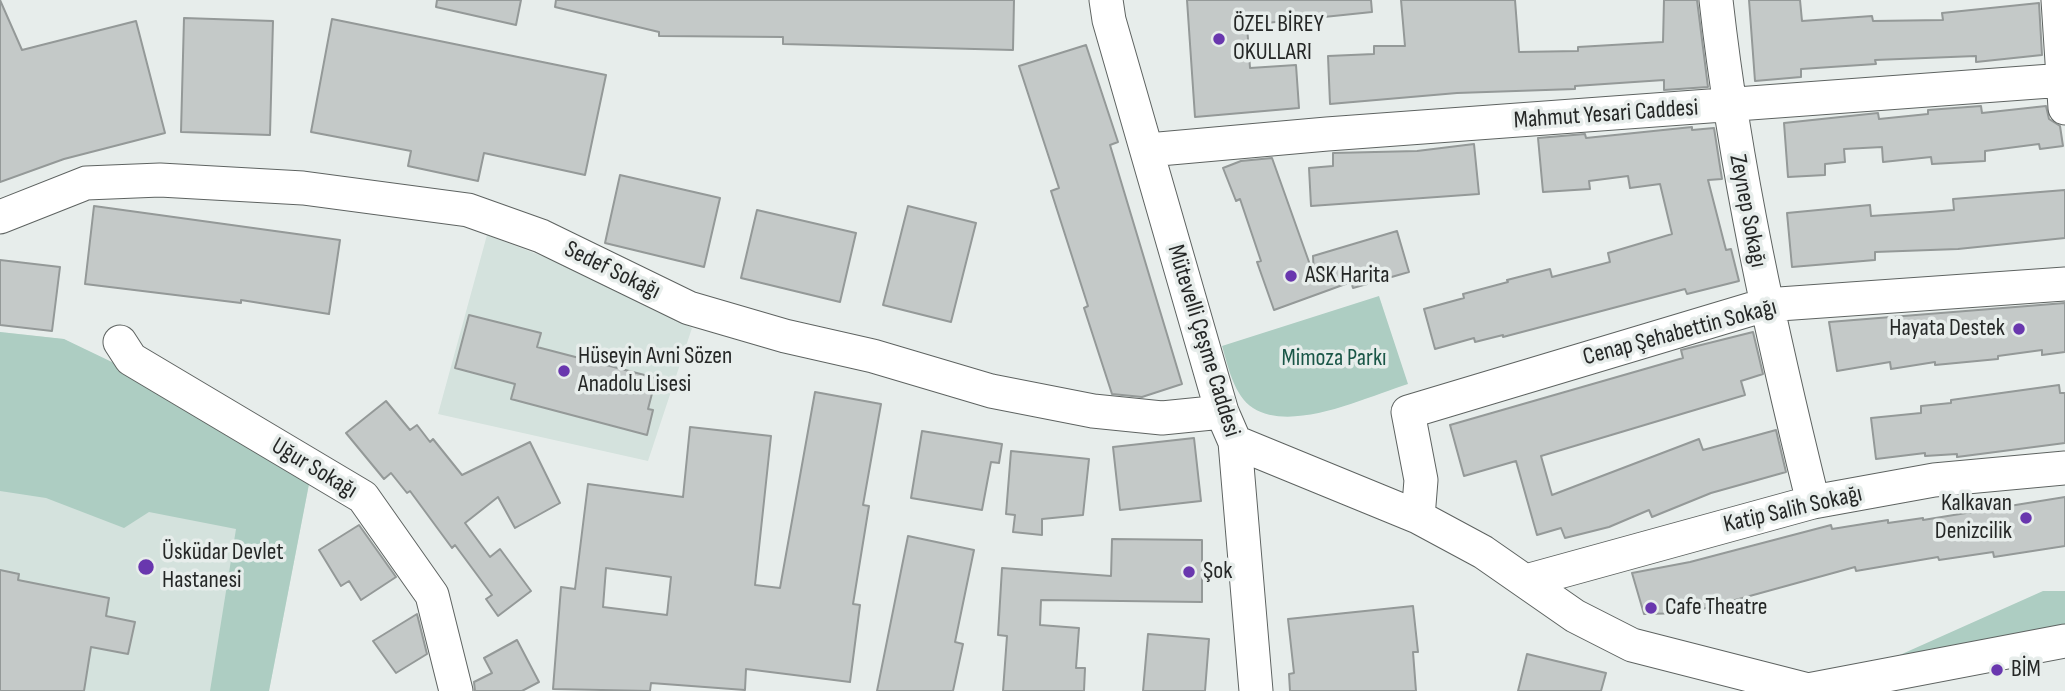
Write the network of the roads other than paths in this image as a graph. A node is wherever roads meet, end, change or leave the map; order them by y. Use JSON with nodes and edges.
{"nodes":[{"id":1,"x":1106,"y":0,"type":"edge"},
{"id":2,"x":1716,"y":0,"type":"edge"},
{"id":3,"x":2058,"y":0,"type":"edge"},
{"id":4,"x":2064,"y":89,"type":"edge"},
{"id":5,"x":1728,"y":106,"type":"junction"},
{"id":6,"x":1148,"y":150,"type":"junction"},
{"id":7,"x":0,"y":217,"type":"edge"},
{"id":8,"x":2065,"y":284,"type":"edge"},
{"id":9,"x":1765,"y":305,"type":"junction"},
{"id":10,"x":120,"y":342,"type":"dead end"},
{"id":11,"x":1222,"y":412,"type":"junction"},
{"id":12,"x":1235,"y":442,"type":"junction"},
{"id":13,"x":2065,"y":468,"type":"edge"},
{"id":14,"x":1813,"y":502,"type":"junction"},
{"id":15,"x":1418,"y":517,"type":"junction"},
{"id":16,"x":1527,"y":581,"type":"junction"},
{"id":17,"x":2065,"y":641,"type":"edge"},
{"id":18,"x":1857,"y":687,"type":"edge"},
{"id":19,"x":1807,"y":690,"type":"edge"},
{"id":20,"x":456,"y":691,"type":"edge"},
{"id":21,"x":1256,"y":691,"type":"edge"}],
"edges":[{"from":1,"to":6,"type":"street","name":"Mütevelli Çeşme Caddesi"},
{"from":2,"to":5,"type":"street","name":"Zeynep Sokağı"},
{"from":3,"to":4,"type":"street"},
{"from":4,"to":5,"type":"street","name":"Mahmut Yesari Caddesi"},
{"from":5,"to":6,"type":"street","name":"Mahmut Yesari Caddesi"},
{"from":5,"to":9,"type":"street","name":"Zeynep Sokağı"},
{"from":6,"to":11,"type":"street","name":"Mütevelli Çeşme Caddesi"},
{"from":7,"to":11,"type":"street","name":"Sedef Sokağı"},
{"from":8,"to":9,"type":"street","name":"Cenap Şehabettin Sokağı"},
{"from":9,"to":14,"type":"street","name":"Zeynep Sokağı"},
{"from":9,"to":15,"type":"street","name":"Cenap Şehabettin Sokağı"},
{"from":10,"to":20,"type":"street","name":"Uğur Sokağı"},
{"from":11,"to":12,"type":"street","name":"Mütevelli Çeşme Caddesi"},
{"from":12,"to":15,"type":"street"},
{"from":12,"to":21,"type":"street","name":"Mütevelli Çeşme Caddesi"},
{"from":13,"to":14,"type":"street","name":"Katip Salih Sokağı"},
{"from":14,"to":16,"type":"street","name":"Katip Salih Sokağı"},
{"from":15,"to":16,"type":"street"},
{"from":16,"to":19,"type":"street"},
{"from":17,"to":18,"type":"street"},
{"from":18,"to":19,"type":"street"}]}
